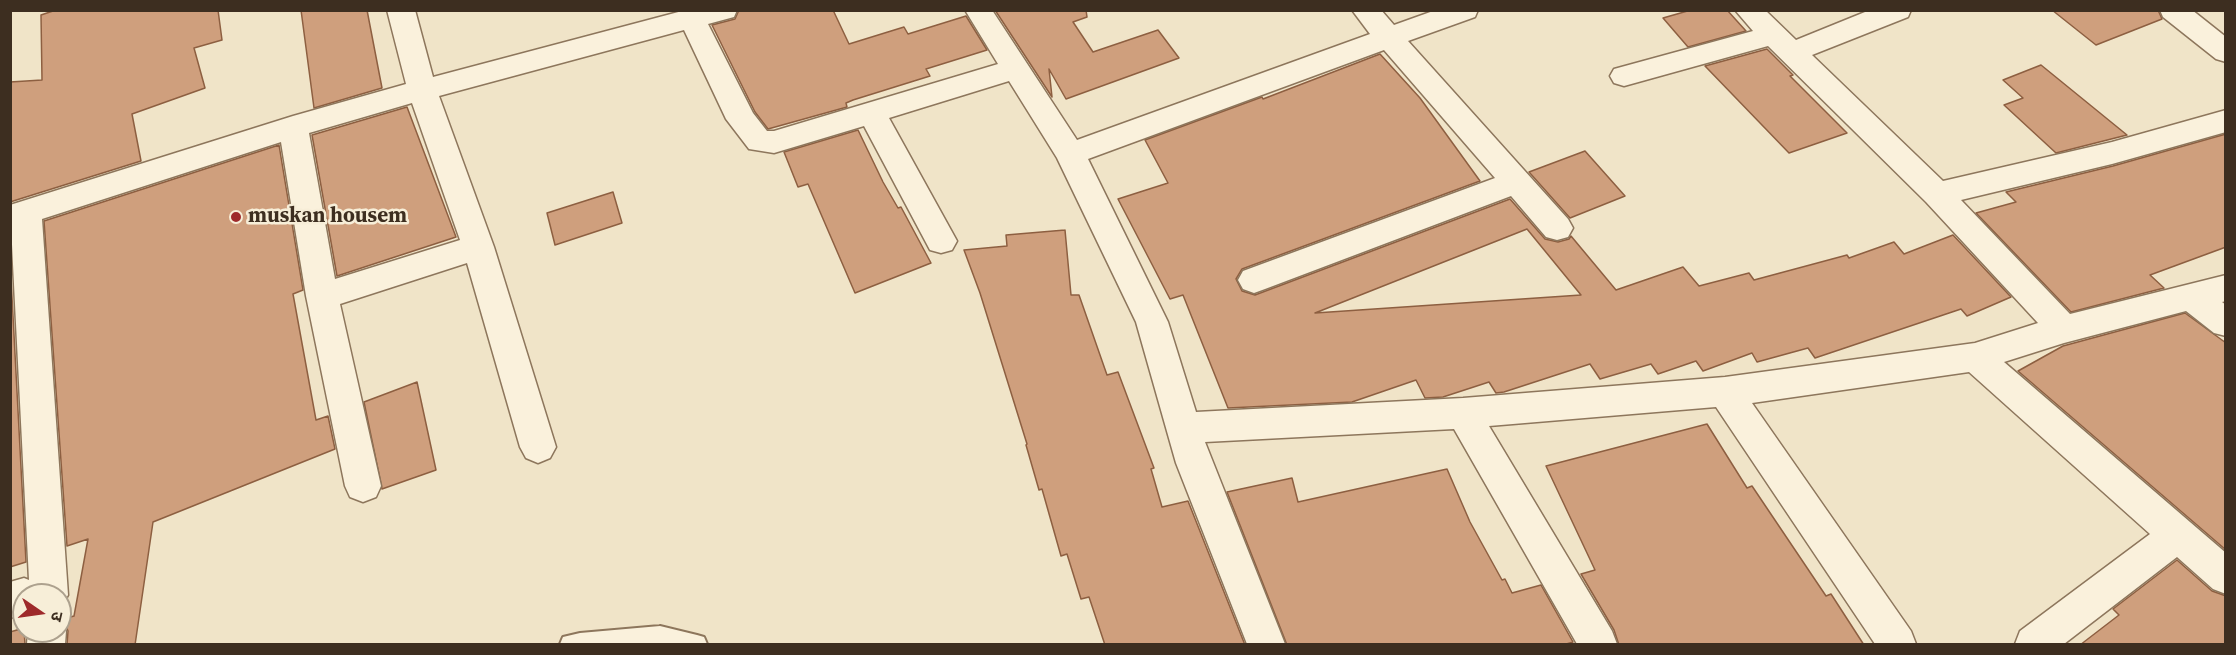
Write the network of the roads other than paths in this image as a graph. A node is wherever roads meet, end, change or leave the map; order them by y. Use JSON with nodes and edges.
{"nodes":[{"id":1,"x":402,"y":10,"type":"edge"},
{"id":2,"x":724,"y":10,"type":"edge"},
{"id":3,"x":1365,"y":10,"type":"edge"},
{"id":4,"x":1465,"y":10,"type":"edge"},
{"id":5,"x":1748,"y":10,"type":"edge"},
{"id":6,"x":1898,"y":10,"type":"edge"},
{"id":7,"x":2173,"y":10,"type":"edge"},
{"id":8,"x":983,"y":12,"type":"edge"},
{"id":9,"x":693,"y":20,"type":"junction"},
{"id":10,"x":1390,"y":37,"type":"junction"},
{"id":11,"x":1781,"y":44,"type":"junction"},
{"id":12,"x":2226,"y":52,"type":"edge"},
{"id":13,"x":1016,"y":69,"type":"junction"},
{"id":14,"x":1624,"y":76,"type":"dead end"},
{"id":15,"x":422,"y":90,"type":"junction"},
{"id":16,"x":871,"y":112,"type":"junction"},
{"id":17,"x":2226,"y":121,"type":"edge"},
{"id":18,"x":293,"y":127,"type":"junction"},
{"id":19,"x":1070,"y":154,"type":"junction"},
{"id":20,"x":1516,"y":182,"type":"junction"},
{"id":21,"x":1937,"y":194,"type":"junction"},
{"id":22,"x":18,"y":215,"type":"edge"},
{"id":23,"x":1557,"y":228,"type":"dead end"},
{"id":24,"x":941,"y":241,"type":"dead end"},
{"id":25,"x":478,"y":247,"type":"junction"},
{"id":26,"x":1254,"y":280,"type":"dead end"},
{"id":27,"x":2226,"y":288,"type":"edge"},
{"id":28,"x":322,"y":296,"type":"junction"},
{"id":29,"x":2192,"y":298,"type":"junction"},
{"id":30,"x":2226,"y":322,"type":"edge"},
{"id":31,"x":2064,"y":329,"type":"junction"},
{"id":32,"x":1975,"y":357,"type":"junction"},
{"id":33,"x":1725,"y":392,"type":"junction"},
{"id":34,"x":1463,"y":413,"type":"junction"},
{"id":35,"x":1185,"y":428,"type":"junction"},
{"id":36,"x":538,"y":447,"type":"dead end"},
{"id":37,"x":363,"y":486,"type":"dead end"},
{"id":38,"x":2177,"y":536,"type":"junction"},
{"id":39,"x":2226,"y":577,"type":"edge"},
{"id":40,"x":36,"y":583,"type":"edge"},
{"id":41,"x":570,"y":645,"type":"edge"},
{"id":42,"x":697,"y":645,"type":"edge"},
{"id":43,"x":1266,"y":645,"type":"edge"},
{"id":44,"x":1599,"y":645,"type":"edge"},
{"id":45,"x":1897,"y":645,"type":"edge"},
{"id":46,"x":2034,"y":645,"type":"edge"}],
"edges":[{"from":1,"to":15,"type":"street"},
{"from":2,"to":9,"type":"street"},
{"from":3,"to":10,"type":"street"},
{"from":4,"to":10,"type":"street"},
{"from":5,"to":11,"type":"street"},
{"from":6,"to":11,"type":"street"},
{"from":7,"to":12,"type":"street"},
{"from":8,"to":13,"type":"street"},
{"from":9,"to":15,"type":"street"},
{"from":9,"to":16,"type":"street"},
{"from":10,"to":19,"type":"street"},
{"from":10,"to":20,"type":"street"},
{"from":11,"to":14,"type":"street"},
{"from":11,"to":21,"type":"street"},
{"from":13,"to":16,"type":"street"},
{"from":13,"to":19,"type":"street"},
{"from":15,"to":18,"type":"street"},
{"from":15,"to":25,"type":"street"},
{"from":16,"to":24,"type":"street"},
{"from":17,"to":21,"type":"street"},
{"from":18,"to":22,"type":"street"},
{"from":18,"to":28,"type":"street"},
{"from":19,"to":35,"type":"street"},
{"from":20,"to":23,"type":"street"},
{"from":20,"to":26,"type":"street"},
{"from":21,"to":31,"type":"street"},
{"from":22,"to":40,"type":"street"},
{"from":25,"to":28,"type":"street"},
{"from":25,"to":36,"type":"street"},
{"from":27,"to":29,"type":"street"},
{"from":28,"to":37,"type":"street"},
{"from":29,"to":30,"type":"street"},
{"from":29,"to":31,"type":"street"},
{"from":31,"to":32,"type":"street"},
{"from":32,"to":33,"type":"street"},
{"from":32,"to":38,"type":"street"},
{"from":33,"to":34,"type":"street"},
{"from":33,"to":45,"type":"street"},
{"from":34,"to":35,"type":"street"},
{"from":34,"to":44,"type":"street"},
{"from":35,"to":43,"type":"street"},
{"from":38,"to":39,"type":"street"},
{"from":38,"to":46,"type":"street"},
{"from":41,"to":42,"type":"lane"}]}
